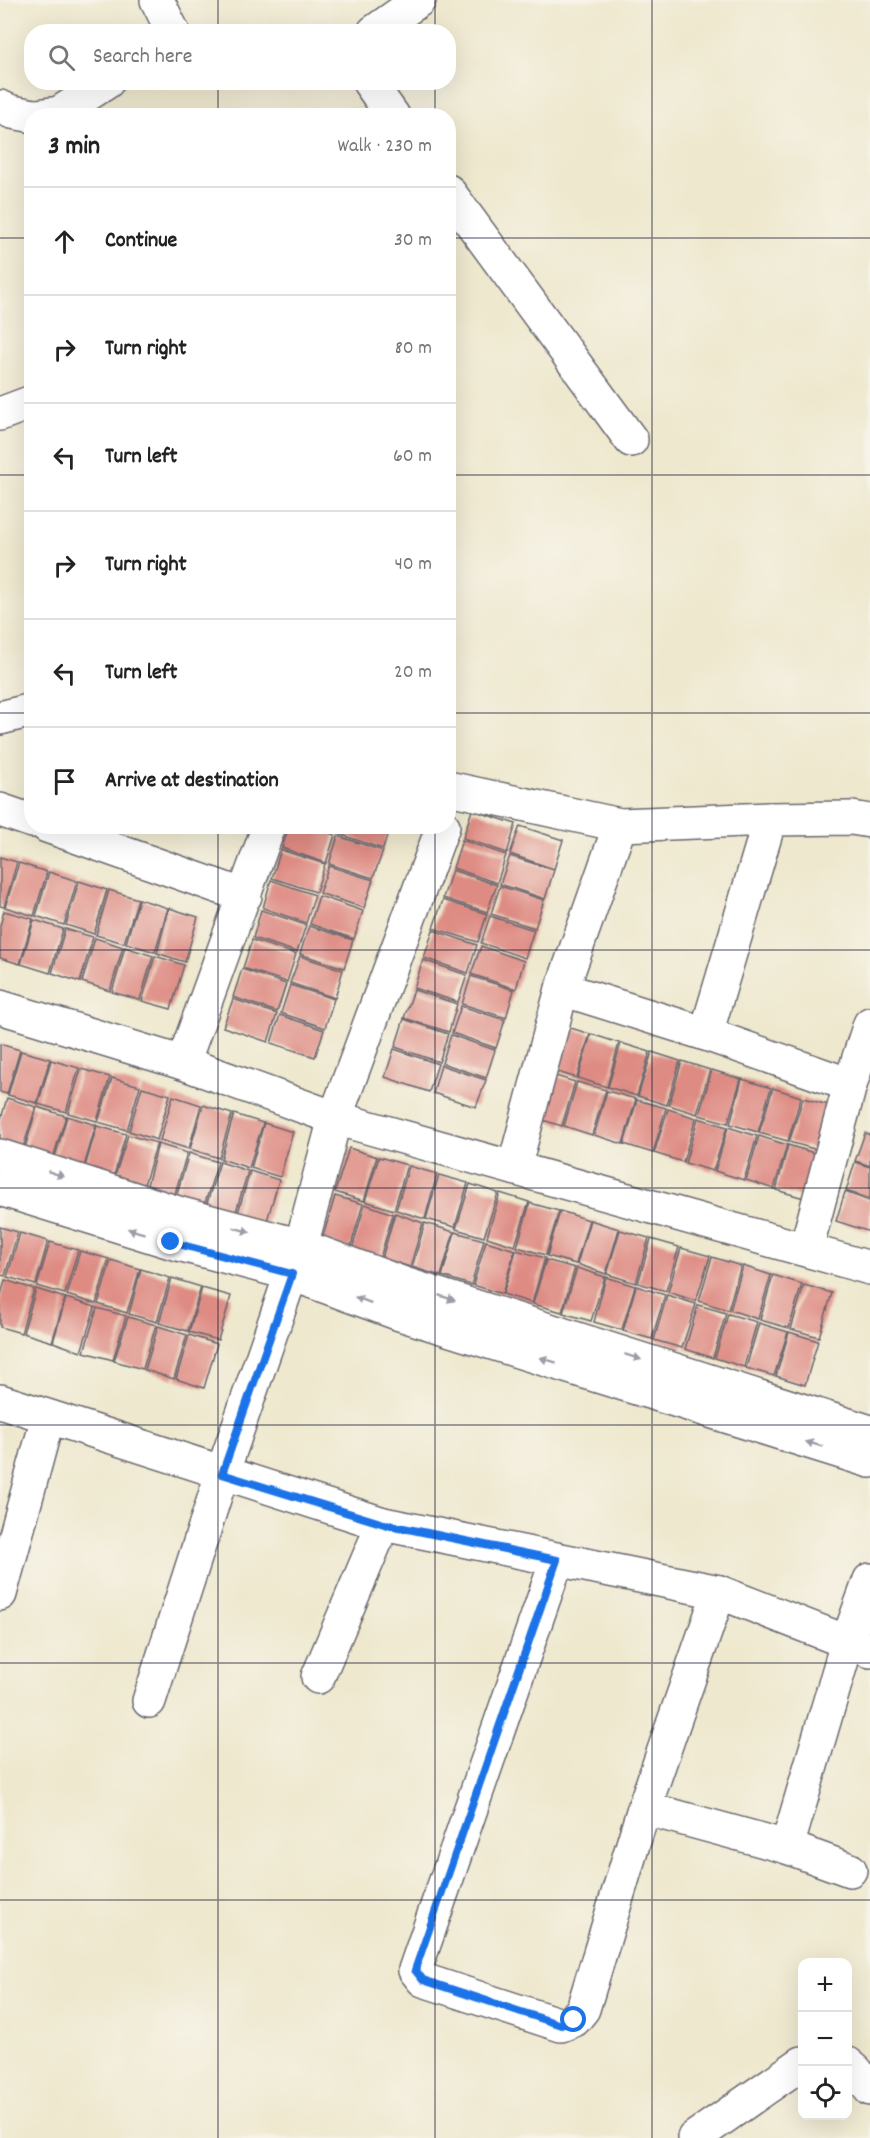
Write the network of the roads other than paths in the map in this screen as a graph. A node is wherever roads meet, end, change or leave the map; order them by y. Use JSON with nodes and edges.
{"nodes":[{"id":1,"x":157,"y":0,"type":"edge"},
{"id":2,"x":419,"y":0,"type":"edge"},
{"id":3,"x":169,"y":24,"type":"edge"},
{"id":4,"x":385,"y":24,"type":"edge"},
{"id":5,"x":95,"y":90,"type":"edge"},
{"id":6,"x":375,"y":90,"type":"edge"},
{"id":7,"x":0,"y":107,"type":"edge"},
{"id":8,"x":67,"y":108,"type":"edge"},
{"id":9,"x":387,"y":108,"type":"edge"},
{"id":10,"x":24,"y":114,"type":"edge"},
{"id":11,"x":456,"y":202,"type":"edge"},
{"id":12,"x":24,"y":405,"type":"edge"},
{"id":13,"x":0,"y":414,"type":"edge"},
{"id":14,"x":631,"y":440,"type":"dead end"},
{"id":15,"x":24,"y":712,"type":"edge"},
{"id":16,"x":0,"y":717,"type":"edge"},
{"id":17,"x":456,"y":798,"type":"edge"},
{"id":18,"x":0,"y":810,"type":"edge"},
{"id":19,"x":24,"y":818,"type":"edge"},
{"id":20,"x":770,"y":819,"type":"junction"},
{"id":21,"x":870,"y":820,"type":"edge"},
{"id":22,"x":620,"y":825,"type":"junction"},
{"id":23,"x":70,"y":834,"type":"edge"},
{"id":24,"x":266,"y":834,"type":"edge"},
{"id":25,"x":440,"y":834,"type":"edge"},
{"id":26,"x":245,"y":896,"type":"junction"},
{"id":27,"x":562,"y":989,"type":"junction"},
{"id":28,"x":0,"y":1007,"type":"edge"},
{"id":29,"x":870,"y":1024,"type":"edge"},
{"id":30,"x":706,"y":1034,"type":"junction"},
{"id":31,"x":183,"y":1063,"type":"junction"},
{"id":32,"x":850,"y":1085,"type":"junction"},
{"id":33,"x":335,"y":1118,"type":"junction"},
{"id":34,"x":0,"y":1156,"type":"edge"},
{"id":35,"x":514,"y":1168,"type":"junction"},
{"id":36,"x":0,"y":1189,"type":"edge"},
{"id":37,"x":176,"y":1228,"type":"junction"},
{"id":38,"x":806,"y":1249,"type":"junction"},
{"id":39,"x":297,"y":1260,"type":"junction"},
{"id":40,"x":870,"y":1268,"type":"edge"},
{"id":41,"x":402,"y":1299,"type":"junction"},
{"id":42,"x":0,"y":1401,"type":"edge"},
{"id":43,"x":48,"y":1417,"type":"junction"},
{"id":44,"x":870,"y":1432,"type":"edge"},
{"id":45,"x":870,"y":1461,"type":"edge"},
{"id":46,"x":222,"y":1474,"type":"junction"},
{"id":47,"x":384,"y":1524,"type":"junction"},
{"id":48,"x":557,"y":1560,"type":"junction"},
{"id":49,"x":870,"y":1580,"type":"edge"},
{"id":50,"x":719,"y":1592,"type":"junction"},
{"id":51,"x":0,"y":1594,"type":"edge"},
{"id":52,"x":859,"y":1647,"type":"edge"},
{"id":53,"x":318,"y":1677,"type":"dead end"},
{"id":54,"x":149,"y":1701,"type":"dead end"},
{"id":55,"x":644,"y":1808,"type":"junction"},
{"id":56,"x":788,"y":1847,"type":"junction"},
{"id":57,"x":850,"y":1870,"type":"dead end"},
{"id":58,"x":798,"y":2066,"type":"edge"},
{"id":59,"x":850,"y":2066,"type":"edge"},
{"id":60,"x":870,"y":2089,"type":"edge"},
{"id":61,"x":706,"y":2134,"type":"edge"}],
"edges":[{"from":1,"to":3,"type":"street"},
{"from":2,"to":4,"type":"street"},
{"from":5,"to":8,"type":"street"},
{"from":6,"to":9,"type":"street"},
{"from":7,"to":10,"type":"street"},
{"from":11,"to":14,"type":"street"},
{"from":12,"to":13,"type":"street"},
{"from":15,"to":16,"type":"street"},
{"from":17,"to":22,"type":"street"},
{"from":18,"to":19,"type":"street"},
{"from":20,"to":21,"type":"street"},
{"from":20,"to":22,"type":"street"},
{"from":20,"to":30,"type":"street"},
{"from":22,"to":27,"type":"street"},
{"from":23,"to":26,"type":"street"},
{"from":24,"to":26,"type":"street"},
{"from":25,"to":33,"type":"street"},
{"from":26,"to":31,"type":"street"},
{"from":27,"to":30,"type":"street"},
{"from":27,"to":35,"type":"street"},
{"from":28,"to":31,"type":"street"},
{"from":29,"to":32,"type":"street"},
{"from":30,"to":32,"type":"street"},
{"from":31,"to":33,"type":"street"},
{"from":32,"to":38,"type":"street"},
{"from":33,"to":35,"type":"street"},
{"from":33,"to":39,"type":"street"},
{"from":34,"to":37,"type":"street","one_way":true},
{"from":35,"to":38,"type":"street"},
{"from":37,"to":36,"type":"street","one_way":true},
{"from":37,"to":39,"type":"street"},
{"from":38,"to":40,"type":"street"},
{"from":39,"to":41,"type":"street"},
{"from":39,"to":46,"type":"street"},
{"from":41,"to":44,"type":"street","one_way":true},
{"from":45,"to":41,"type":"street","one_way":true},
{"from":42,"to":43,"type":"street"},
{"from":43,"to":46,"type":"street"},
{"from":43,"to":51,"type":"street"},
{"from":46,"to":47,"type":"street"},
{"from":46,"to":54,"type":"street"},
{"from":47,"to":48,"type":"street"},
{"from":47,"to":53,"type":"street"},
{"from":48,"to":50,"type":"street"},
{"from":48,"to":55,"type":"street"},
{"from":49,"to":52,"type":"street"},
{"from":50,"to":52,"type":"street"},
{"from":50,"to":55,"type":"street"},
{"from":52,"to":56,"type":"street"},
{"from":55,"to":56,"type":"street"},
{"from":56,"to":57,"type":"street"},
{"from":58,"to":61,"type":"street"},
{"from":59,"to":60,"type":"street"}]}
